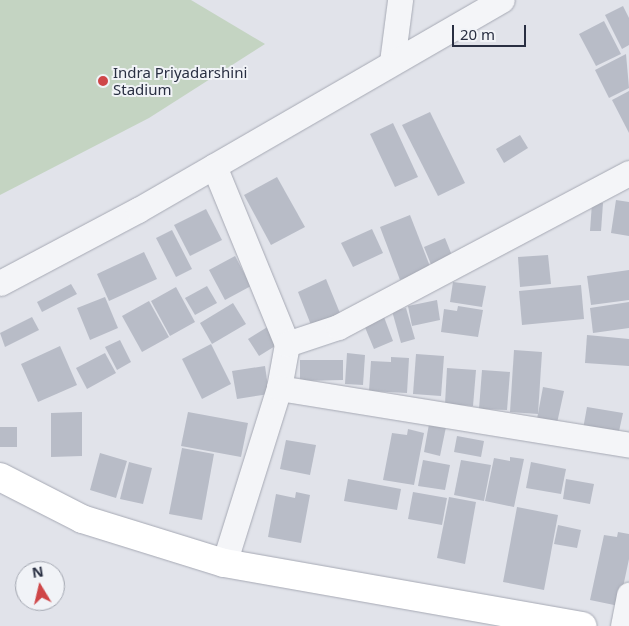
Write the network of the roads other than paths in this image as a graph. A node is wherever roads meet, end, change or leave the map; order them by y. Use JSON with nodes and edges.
{"nodes":[{"id":1,"x":400,"y":0,"type":"edge"},
{"id":2,"x":502,"y":0,"type":"edge"},
{"id":3,"x":392,"y":62,"type":"junction"},
{"id":4,"x":214,"y":166,"type":"junction"},
{"id":5,"x":629,"y":173,"type":"edge"},
{"id":6,"x":0,"y":283,"type":"edge"},
{"id":7,"x":287,"y":344,"type":"junction"},
{"id":8,"x":279,"y":388,"type":"junction"},
{"id":9,"x":629,"y":445,"type":"edge"},
{"id":10,"x":0,"y":477,"type":"edge"},
{"id":11,"x":224,"y":563,"type":"junction"},
{"id":12,"x":629,"y":595,"type":"edge"},
{"id":13,"x":583,"y":626,"type":"edge"},
{"id":14,"x":623,"y":626,"type":"edge"}],
"edges":[{"from":1,"to":3,"type":"street"},
{"from":2,"to":3,"type":"street"},
{"from":3,"to":4,"type":"street"},
{"from":4,"to":6,"type":"street"},
{"from":4,"to":7,"type":"street"},
{"from":5,"to":7,"type":"street"},
{"from":7,"to":8,"type":"street"},
{"from":8,"to":9,"type":"street"},
{"from":8,"to":11,"type":"street"},
{"from":10,"to":11,"type":"main road"},
{"from":11,"to":13,"type":"main road"},
{"from":12,"to":14,"type":"street"}]}
